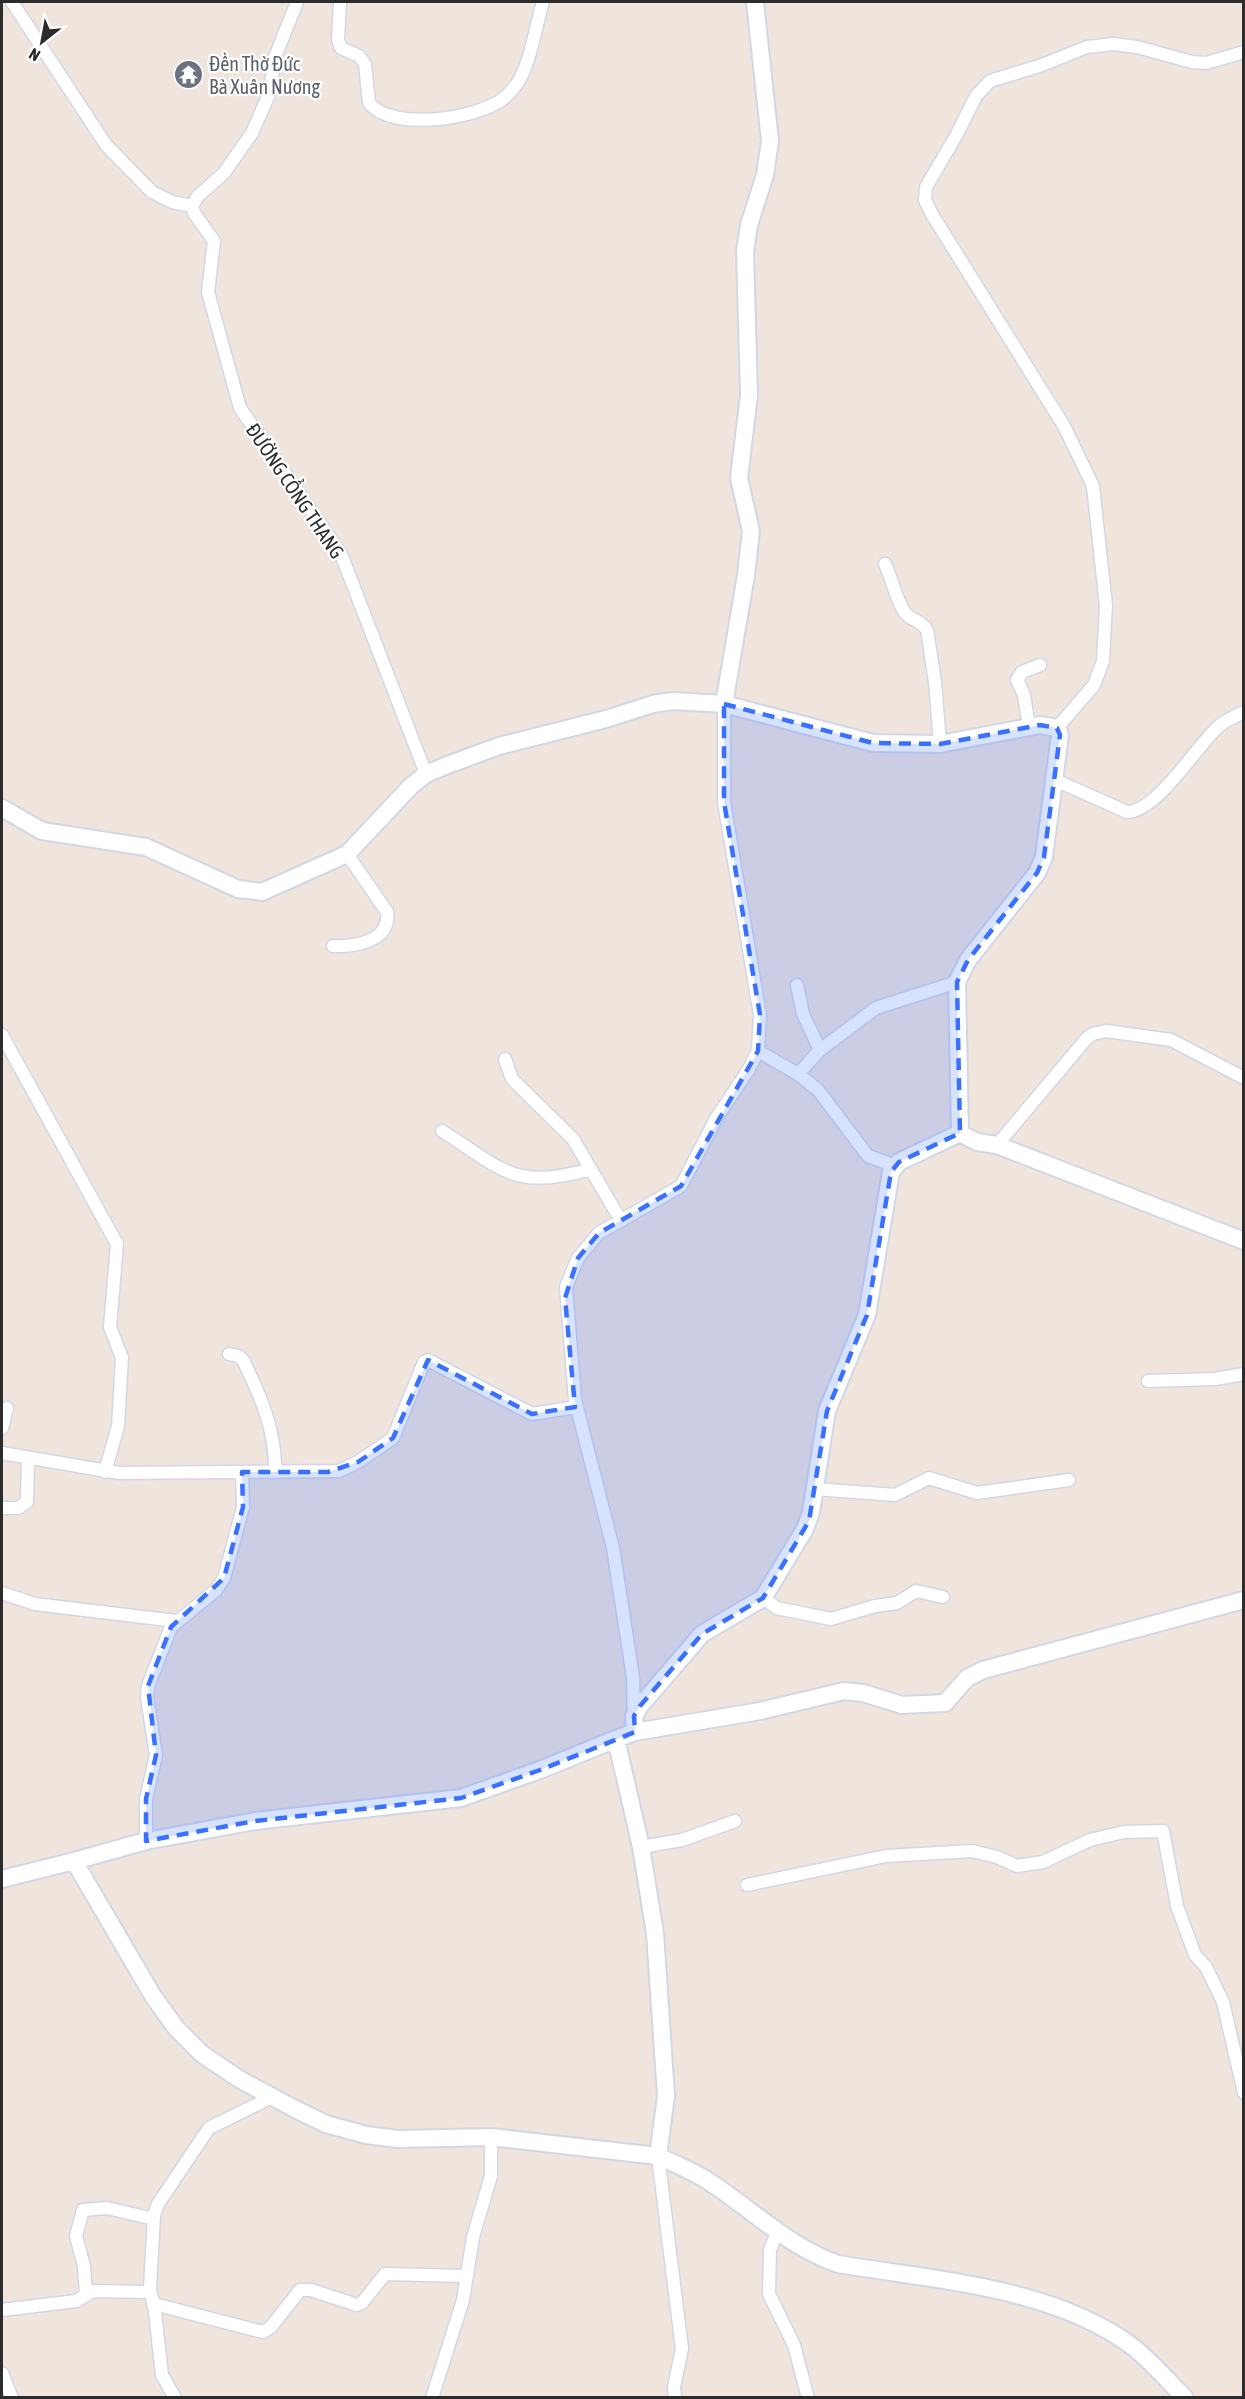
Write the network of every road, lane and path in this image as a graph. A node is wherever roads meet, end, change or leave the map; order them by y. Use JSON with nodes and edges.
{"nodes":[{"id":1,"x":12,"y":2,"type":"edge"},
{"id":2,"x":297,"y":2,"type":"edge"},
{"id":3,"x":340,"y":2,"type":"edge"},
{"id":4,"x":543,"y":2,"type":"edge"},
{"id":5,"x":755,"y":2,"type":"edge"},
{"id":6,"x":1244,"y":52,"type":"edge"},
{"id":7,"x":192,"y":206,"type":"junction"},
{"id":8,"x":885,"y":564,"type":"dead end"},
{"id":9,"x":1040,"y":665,"type":"dead end"},
{"id":10,"x":724,"y":704,"type":"junction"},
{"id":11,"x":1244,"y":712,"type":"edge"},
{"id":12,"x":1029,"y":727,"type":"junction"},
{"id":13,"x":1057,"y":728,"type":"junction"},
{"id":14,"x":940,"y":744,"type":"junction"},
{"id":15,"x":426,"y":774,"type":"junction"},
{"id":16,"x":1055,"y":780,"type":"junction"},
{"id":17,"x":2,"y":808,"type":"edge"},
{"id":18,"x":347,"y":854,"type":"junction"},
{"id":19,"x":333,"y":946,"type":"dead end"},
{"id":20,"x":957,"y":982,"type":"junction"},
{"id":21,"x":797,"y":985,"type":"dead end"},
{"id":22,"x":2,"y":1035,"type":"edge"},
{"id":23,"x":820,"y":1050,"type":"junction"},
{"id":24,"x":758,"y":1051,"type":"junction"},
{"id":25,"x":505,"y":1059,"type":"dead end"},
{"id":26,"x":798,"y":1074,"type":"junction"},
{"id":27,"x":1244,"y":1078,"type":"edge"},
{"id":28,"x":442,"y":1131,"type":"dead end"},
{"id":29,"x":960,"y":1133,"type":"junction"},
{"id":30,"x":997,"y":1145,"type":"junction"},
{"id":31,"x":895,"y":1166,"type":"junction"},
{"id":32,"x":591,"y":1169,"type":"junction"},
{"id":33,"x":620,"y":1219,"type":"junction"},
{"id":34,"x":1244,"y":1242,"type":"edge"},
{"id":35,"x":229,"y":1354,"type":"dead end"},
{"id":36,"x":1244,"y":1374,"type":"edge"},
{"id":37,"x":1148,"y":1381,"type":"dead end"},
{"id":38,"x":576,"y":1407,"type":"junction"},
{"id":39,"x":7,"y":1408,"type":"dead end"},
{"id":40,"x":2,"y":1428,"type":"edge"},
{"id":41,"x":2,"y":1453,"type":"edge"},
{"id":42,"x":28,"y":1457,"type":"junction"},
{"id":43,"x":105,"y":1472,"type":"junction"},
{"id":44,"x":242,"y":1472,"type":"junction"},
{"id":45,"x":275,"y":1472,"type":"junction"},
{"id":46,"x":1069,"y":1480,"type":"dead end"},
{"id":47,"x":815,"y":1489,"type":"junction"},
{"id":48,"x":2,"y":1508,"type":"edge"},
{"id":49,"x":2,"y":1593,"type":"edge"},
{"id":50,"x":943,"y":1597,"type":"dead end"},
{"id":51,"x":763,"y":1598,"type":"junction"},
{"id":52,"x":1244,"y":1600,"type":"edge"},
{"id":53,"x":176,"y":1622,"type":"junction"},
{"id":54,"x":634,"y":1724,"type":"junction"},
{"id":55,"x":616,"y":1739,"type":"junction"},
{"id":56,"x":735,"y":1821,"type":"dead end"},
{"id":57,"x":146,"y":1841,"type":"junction"},
{"id":58,"x":641,"y":1847,"type":"junction"},
{"id":59,"x":74,"y":1861,"type":"junction"},
{"id":60,"x":2,"y":1880,"type":"edge"},
{"id":61,"x":747,"y":1885,"type":"dead end"},
{"id":62,"x":1244,"y":2093,"type":"edge"},
{"id":63,"x":272,"y":2097,"type":"junction"},
{"id":64,"x":491,"y":2138,"type":"junction"},
{"id":65,"x":658,"y":2156,"type":"junction"},
{"id":66,"x":154,"y":2220,"type":"junction"},
{"id":67,"x":778,"y":2230,"type":"junction"},
{"id":68,"x":467,"y":2276,"type":"junction"},
{"id":69,"x":86,"y":2294,"type":"junction"},
{"id":70,"x":152,"y":2298,"type":"junction"},
{"id":71,"x":2,"y":2310,"type":"edge"},
{"id":72,"x":2,"y":2373,"type":"edge"},
{"id":73,"x":12,"y":2397,"type":"edge"},
{"id":74,"x":175,"y":2397,"type":"edge"},
{"id":75,"x":432,"y":2397,"type":"edge"},
{"id":76,"x":675,"y":2397,"type":"edge"},
{"id":77,"x":808,"y":2397,"type":"edge"},
{"id":78,"x":1185,"y":2397,"type":"edge"}],
"edges":[{"from":1,"to":7,"type":"street"},
{"from":2,"to":7,"type":"street"},
{"from":3,"to":4,"type":"street"},
{"from":5,"to":10,"type":"street"},
{"from":6,"to":13,"type":"street"},
{"from":7,"to":15,"type":"street","name":"ĐƯỜNG CỔNG THANG"},
{"from":8,"to":14,"type":"street"},
{"from":9,"to":12,"type":"street"},
{"from":10,"to":14,"type":"street"},
{"from":10,"to":15,"type":"street"},
{"from":10,"to":24,"type":"street"},
{"from":11,"to":16,"type":"street"},
{"from":12,"to":13,"type":"street"},
{"from":12,"to":14,"type":"street"},
{"from":13,"to":16,"type":"street"},
{"from":15,"to":18,"type":"street"},
{"from":16,"to":20,"type":"street"},
{"from":17,"to":18,"type":"street"},
{"from":18,"to":19,"type":"street"},
{"from":20,"to":23,"type":"street"},
{"from":20,"to":29,"type":"street"},
{"from":21,"to":23,"type":"street"},
{"from":22,"to":43,"type":"street"},
{"from":23,"to":26,"type":"street"},
{"from":24,"to":26,"type":"street"},
{"from":24,"to":33,"type":"street"},
{"from":25,"to":32,"type":"street"},
{"from":26,"to":31,"type":"street"},
{"from":27,"to":30,"type":"street"},
{"from":28,"to":32,"type":"street"},
{"from":29,"to":30,"type":"street"},
{"from":29,"to":31,"type":"street"},
{"from":30,"to":34,"type":"street"},
{"from":31,"to":47,"type":"street"},
{"from":32,"to":33,"type":"street"},
{"from":33,"to":38,"type":"street"},
{"from":35,"to":45,"type":"street"},
{"from":36,"to":37,"type":"street"},
{"from":38,"to":45,"type":"street"},
{"from":38,"to":54,"type":"street"},
{"from":39,"to":40,"type":"street"},
{"from":41,"to":42,"type":"street"},
{"from":42,"to":43,"type":"street"},
{"from":42,"to":48,"type":"street"},
{"from":43,"to":44,"type":"street"},
{"from":44,"to":45,"type":"street"},
{"from":44,"to":53,"type":"street"},
{"from":46,"to":47,"type":"street"},
{"from":47,"to":51,"type":"street"},
{"from":49,"to":53,"type":"street"},
{"from":50,"to":51,"type":"street"},
{"from":51,"to":54,"type":"street"},
{"from":52,"to":54,"type":"street"},
{"from":53,"to":57,"type":"street"},
{"from":54,"to":55,"type":"street"},
{"from":55,"to":57,"type":"street"},
{"from":55,"to":58,"type":"street"},
{"from":56,"to":58,"type":"street"},
{"from":57,"to":59,"type":"street"},
{"from":58,"to":65,"type":"street"},
{"from":59,"to":60,"type":"street"},
{"from":59,"to":63,"type":"street"},
{"from":61,"to":62,"type":"street"},
{"from":63,"to":64,"type":"street"},
{"from":63,"to":66,"type":"street"},
{"from":64,"to":65,"type":"street"},
{"from":64,"to":68,"type":"street"},
{"from":65,"to":67,"type":"street"},
{"from":65,"to":76,"type":"street"},
{"from":66,"to":69,"type":"street"},
{"from":66,"to":70,"type":"street"},
{"from":67,"to":77,"type":"street"},
{"from":67,"to":78,"type":"street"},
{"from":68,"to":70,"type":"street"},
{"from":68,"to":75,"type":"street"},
{"from":69,"to":70,"type":"street"},
{"from":69,"to":71,"type":"street"},
{"from":70,"to":74,"type":"street"},
{"from":72,"to":73,"type":"street"}]}
